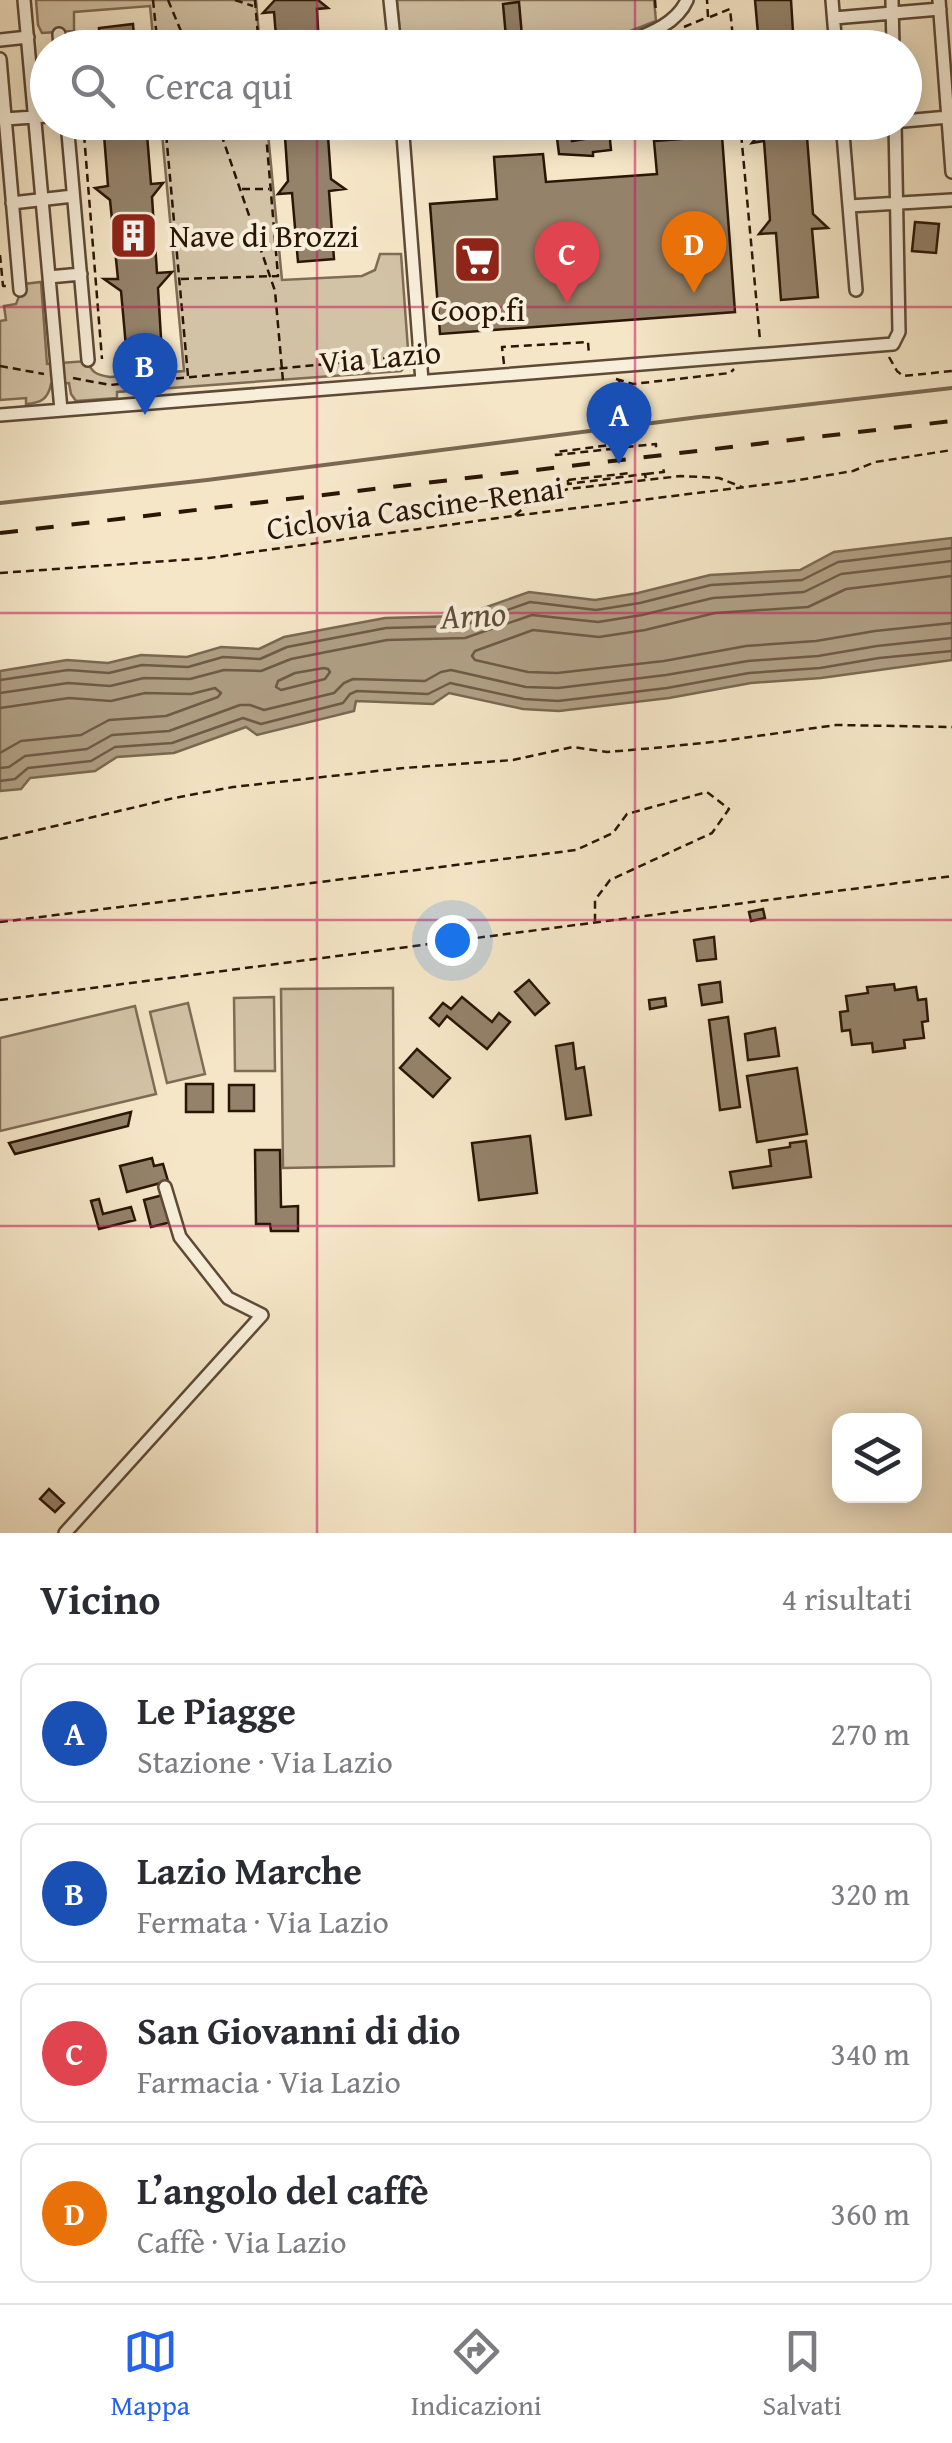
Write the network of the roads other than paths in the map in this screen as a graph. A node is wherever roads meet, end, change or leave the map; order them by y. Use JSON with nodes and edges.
{"nodes":[{"id":1,"x":24,"y":0,"type":"edge"},
{"id":2,"x":390,"y":0,"type":"edge"},
{"id":3,"x":686,"y":0,"type":"edge"},
{"id":4,"x":832,"y":0,"type":"edge"},
{"id":5,"x":940,"y":5,"type":"edge"},
{"id":6,"x":892,"y":6,"type":"edge"},
{"id":7,"x":834,"y":18,"type":"junction"},
{"id":8,"x":393,"y":30,"type":"edge"},
{"id":9,"x":651,"y":30,"type":"edge"},
{"id":10,"x":835,"y":30,"type":"edge"},
{"id":11,"x":28,"y":37,"type":"junction"},
{"id":12,"x":0,"y":40,"type":"edge"},
{"id":13,"x":30,"y":49,"type":"edge"},
{"id":14,"x":0,"y":59,"type":"edge"},
{"id":15,"x":30,"y":117,"type":"edge"},
{"id":16,"x":948,"y":118,"type":"junction"},
{"id":17,"x":5,"y":119,"type":"junction"},
{"id":18,"x":922,"y":120,"type":"edge"},
{"id":19,"x":41,"y":140,"type":"edge"},
{"id":20,"x":69,"y":140,"type":"edge"},
{"id":21,"x":404,"y":140,"type":"edge"},
{"id":22,"x":843,"y":140,"type":"edge"},
{"id":23,"x":893,"y":140,"type":"edge"},
{"id":24,"x":952,"y":172,"type":"edge"},
{"id":25,"x":74,"y":196,"type":"junction"},
{"id":26,"x":42,"y":200,"type":"junction"},
{"id":27,"x":952,"y":200,"type":"edge"},
{"id":28,"x":12,"y":203,"type":"junction"},
{"id":29,"x":896,"y":204,"type":"junction"},
{"id":30,"x":849,"y":206,"type":"junction"},
{"id":31,"x":81,"y":274,"type":"junction"},
{"id":32,"x":49,"y":277,"type":"junction"},
{"id":33,"x":20,"y":290,"type":"dead end"},
{"id":34,"x":856,"y":290,"type":"dead end"},
{"id":35,"x":88,"y":360,"type":"dead end"},
{"id":36,"x":422,"y":381,"type":"junction"},
{"id":37,"x":62,"y":410,"type":"junction"},
{"id":38,"x":0,"y":415,"type":"edge"},
{"id":39,"x":165,"y":1187,"type":"dead end"},
{"id":40,"x":65,"y":1533,"type":"edge"}],
"edges":[{"from":1,"to":11,"type":"street"},
{"from":2,"to":8,"type":"street"},
{"from":3,"to":9,"type":"street"},
{"from":4,"to":7,"type":"street"},
{"from":5,"to":6,"type":"street"},
{"from":5,"to":16,"type":"street"},
{"from":6,"to":7,"type":"street"},
{"from":7,"to":10,"type":"street"},
{"from":11,"to":12,"type":"street"},
{"from":11,"to":13,"type":"street"},
{"from":14,"to":17,"type":"street"},
{"from":15,"to":17,"type":"street"},
{"from":16,"to":18,"type":"street"},
{"from":16,"to":24,"type":"street"},
{"from":17,"to":28,"type":"street"},
{"from":19,"to":26,"type":"street"},
{"from":20,"to":25,"type":"street"},
{"from":21,"to":36,"type":"street"},
{"from":22,"to":30,"type":"street"},
{"from":23,"to":29,"type":"street"},
{"from":25,"to":26,"type":"street"},
{"from":25,"to":31,"type":"street"},
{"from":26,"to":28,"type":"street"},
{"from":26,"to":32,"type":"street"},
{"from":27,"to":29,"type":"street"},
{"from":28,"to":33,"type":"street"},
{"from":29,"to":30,"type":"street"},
{"from":29,"to":36,"type":"street","name":"Via Lazio"},
{"from":30,"to":34,"type":"street"},
{"from":31,"to":32,"type":"street"},
{"from":31,"to":35,"type":"street"},
{"from":32,"to":37,"type":"street"},
{"from":36,"to":37,"type":"street","name":"Via Lazio"},
{"from":37,"to":38,"type":"street","name":"Via Lazio"},
{"from":39,"to":40,"type":"street"}]}
